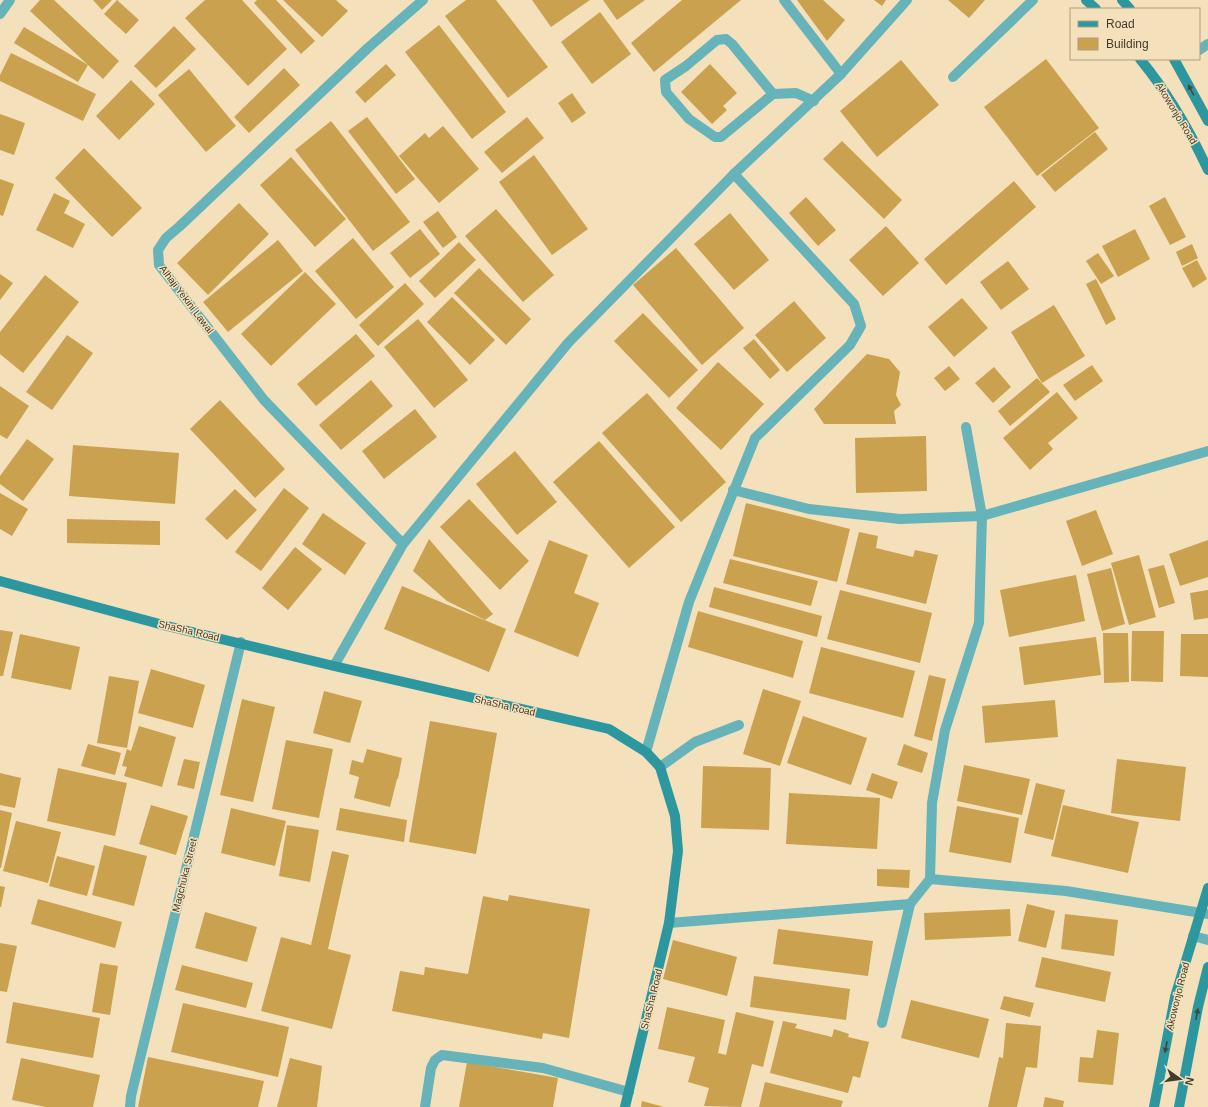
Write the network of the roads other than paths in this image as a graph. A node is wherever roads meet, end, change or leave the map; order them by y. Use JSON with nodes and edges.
{"nodes":[{"id":1,"x":10,"y":0,"type":"edge"},
{"id":2,"x":423,"y":0,"type":"edge"},
{"id":3,"x":784,"y":0,"type":"edge"},
{"id":4,"x":907,"y":0,"type":"edge"},
{"id":5,"x":1033,"y":0,"type":"edge"},
{"id":6,"x":1086,"y":0,"type":"edge"},
{"id":7,"x":1122,"y":0,"type":"edge"},
{"id":8,"x":1095,"y":8,"type":"edge"},
{"id":9,"x":1129,"y":8,"type":"edge"},
{"id":10,"x":0,"y":14,"type":"edge"},
{"id":11,"x":1141,"y":60,"type":"edge"},
{"id":12,"x":1178,"y":60,"type":"edge"},
{"id":13,"x":841,"y":74,"type":"junction"},
{"id":14,"x":953,"y":77,"type":"dead end"},
{"id":15,"x":773,"y":94,"type":"junction"},
{"id":16,"x":814,"y":101,"type":"junction"},
{"id":17,"x":1208,"y":121,"type":"edge"},
{"id":18,"x":1208,"y":170,"type":"edge"},
{"id":19,"x":734,"y":174,"type":"junction"},
{"id":20,"x":966,"y":427,"type":"dead end"},
{"id":21,"x":1208,"y":451,"type":"edge"},
{"id":22,"x":733,"y":490,"type":"junction"},
{"id":23,"x":982,"y":516,"type":"junction"},
{"id":24,"x":403,"y":544,"type":"junction"},
{"id":25,"x":0,"y":581,"type":"edge"},
{"id":26,"x":240,"y":642,"type":"junction"},
{"id":27,"x":334,"y":666,"type":"junction"},
{"id":28,"x":739,"y":725,"type":"dead end"},
{"id":29,"x":646,"y":752,"type":"junction"},
{"id":30,"x":660,"y":767,"type":"junction"},
{"id":31,"x":930,"y":879,"type":"junction"},
{"id":32,"x":1208,"y":888,"type":"edge"},
{"id":33,"x":910,"y":904,"type":"junction"},
{"id":34,"x":1204,"y":913,"type":"edge"},
{"id":35,"x":669,"y":923,"type":"junction"},
{"id":36,"x":1193,"y":936,"type":"junction"},
{"id":37,"x":1208,"y":940,"type":"edge"},
{"id":38,"x":1208,"y":967,"type":"edge"},
{"id":39,"x":882,"y":1023,"type":"dead end"},
{"id":40,"x":628,"y":1092,"type":"junction"},
{"id":41,"x":130,"y":1107,"type":"edge"},
{"id":42,"x":425,"y":1107,"type":"edge"},
{"id":43,"x":625,"y":1107,"type":"edge"},
{"id":44,"x":1154,"y":1107,"type":"edge"},
{"id":45,"x":1178,"y":1107,"type":"edge"}],
"edges":[{"from":1,"to":10,"type":"street"},
{"from":2,"to":24,"type":"street","name":"Alhaji Yekini Lawal"},
{"from":3,"to":13,"type":"street"},
{"from":4,"to":13,"type":"street"},
{"from":5,"to":14,"type":"street"},
{"from":6,"to":8,"type":"street"},
{"from":7,"to":9,"type":"street"},
{"from":11,"to":18,"type":"street","name":"Akowonjo Road"},
{"from":17,"to":12,"type":"street","one_way":true},
{"from":13,"to":16,"type":"street"},
{"from":15,"to":15,"type":"street"},
{"from":15,"to":16,"type":"street"},
{"from":16,"to":19,"type":"street"},
{"from":19,"to":22,"type":"street"},
{"from":19,"to":24,"type":"street"},
{"from":20,"to":23,"type":"street"},
{"from":21,"to":23,"type":"street"},
{"from":22,"to":23,"type":"street"},
{"from":22,"to":29,"type":"street"},
{"from":23,"to":31,"type":"street"},
{"from":24,"to":27,"type":"street"},
{"from":25,"to":26,"type":"street","name":"ShaSha Road"},
{"from":26,"to":27,"type":"street","name":"ShaSha Road"},
{"from":26,"to":41,"type":"street","name":"Magchuka Street"},
{"from":27,"to":29,"type":"street","name":"ShaSha Road"},
{"from":28,"to":30,"type":"street"},
{"from":29,"to":30,"type":"street","name":"ShaSha Road"},
{"from":30,"to":35,"type":"street","name":"ShaSha Road"},
{"from":31,"to":33,"type":"street"},
{"from":31,"to":34,"type":"street"},
{"from":32,"to":34,"type":"street","name":"Akowonjo Road"},
{"from":33,"to":35,"type":"street"},
{"from":33,"to":39,"type":"street"},
{"from":34,"to":36,"type":"street","name":"Akowonjo Road"},
{"from":35,"to":40,"type":"street","name":"ShaSha Road"},
{"from":36,"to":37,"type":"street"},
{"from":36,"to":44,"type":"street","name":"Akowonjo Road","one_way":true},
{"from":45,"to":38,"type":"street","one_way":true},
{"from":40,"to":42,"type":"street"},
{"from":40,"to":43,"type":"street","name":"ShaSha Road"}]}
